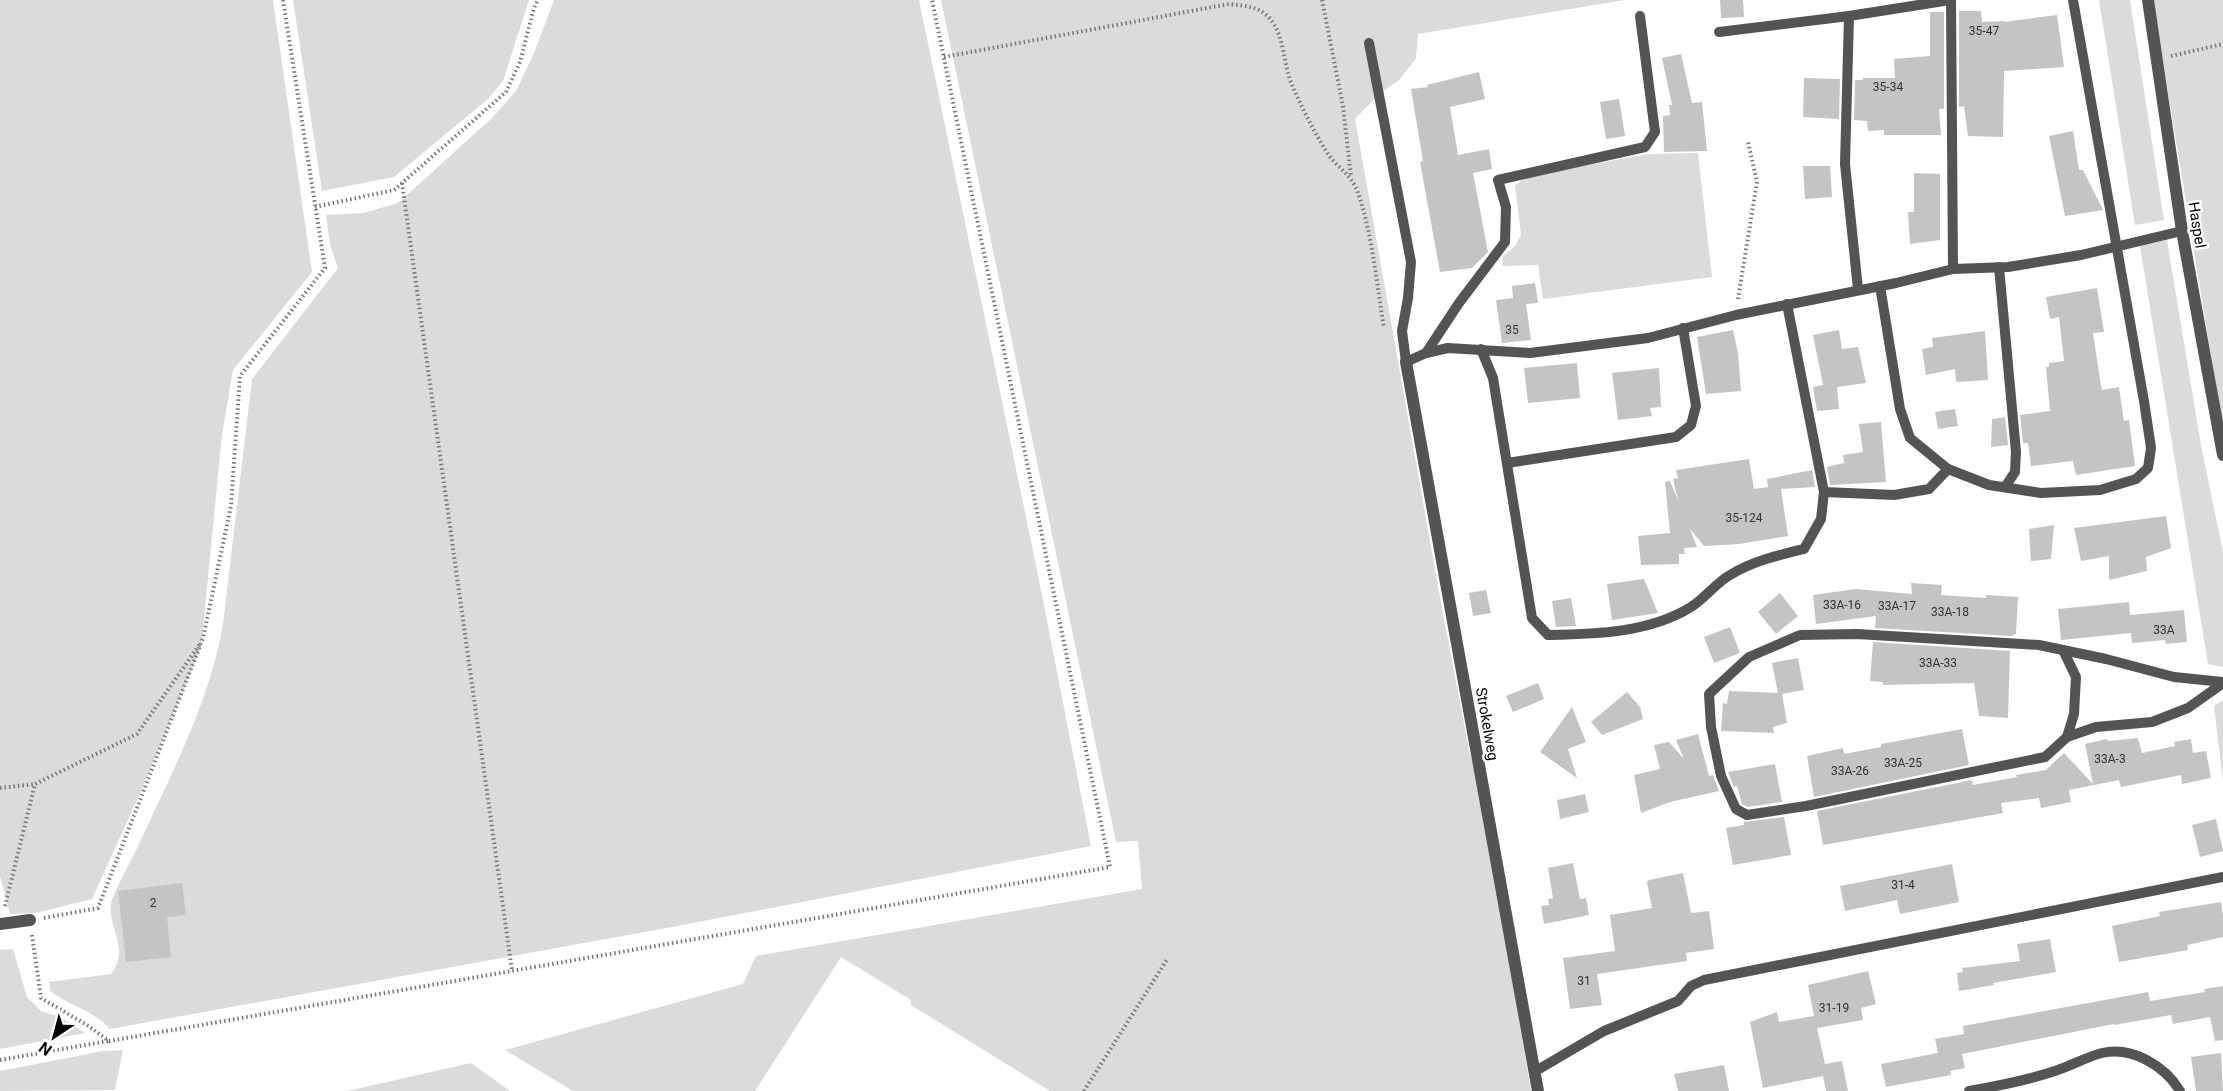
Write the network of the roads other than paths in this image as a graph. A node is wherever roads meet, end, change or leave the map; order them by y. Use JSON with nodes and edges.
{"nodes":[{"id":1,"x":1951,"y":0,"type":"edge"},
{"id":2,"x":2073,"y":0,"type":"edge"},
{"id":3,"x":2148,"y":0,"type":"edge"},
{"id":4,"x":1640,"y":16,"type":"dead end"},
{"id":5,"x":1849,"y":16,"type":"junction"},
{"id":6,"x":1719,"y":32,"type":"dead end"},
{"id":7,"x":1369,"y":43,"type":"dead end"},
{"id":8,"x":2182,"y":231,"type":"junction"},
{"id":9,"x":2117,"y":246,"type":"junction"},
{"id":10,"x":1999,"y":267,"type":"junction"},
{"id":11,"x":1953,"y":269,"type":"junction"},
{"id":12,"x":1880,"y":286,"type":"junction"},
{"id":13,"x":1858,"y":290,"type":"junction"},
{"id":14,"x":1787,"y":304,"type":"junction"},
{"id":15,"x":1683,"y":328,"type":"junction"},
{"id":16,"x":1481,"y":350,"type":"junction"},
{"id":17,"x":1426,"y":353,"type":"junction"},
{"id":18,"x":1406,"y":362,"type":"junction"},
{"id":19,"x":2223,"y":455,"type":"edge"},
{"id":20,"x":1507,"y":462,"type":"junction"},
{"id":21,"x":1948,"y":469,"type":"junction"},
{"id":22,"x":2005,"y":487,"type":"junction"},
{"id":23,"x":1824,"y":492,"type":"junction"},
{"id":24,"x":2063,"y":650,"type":"junction"},
{"id":25,"x":2223,"y":683,"type":"edge"},
{"id":26,"x":2067,"y":737,"type":"junction"},
{"id":27,"x":2223,"y":877,"type":"edge"},
{"id":28,"x":30,"y":920,"type":"road end"},
{"id":29,"x":0,"y":924,"type":"edge"},
{"id":30,"x":1534,"y":1072,"type":"junction"},
{"id":31,"x":1538,"y":1091,"type":"edge"},
{"id":32,"x":1970,"y":1091,"type":"edge"},
{"id":33,"x":2180,"y":1091,"type":"edge"}],
"edges":[{"from":1,"to":5,"type":"lane"},
{"from":1,"to":11,"type":"lane"},
{"from":2,"to":9,"type":"lane"},
{"from":3,"to":8,"type":"street","name":"Haspel"},
{"from":4,"to":17,"type":"lane"},
{"from":5,"to":6,"type":"lane"},
{"from":5,"to":13,"type":"lane"},
{"from":7,"to":18,"type":"lane"},
{"from":8,"to":9,"type":"lane"},
{"from":8,"to":19,"type":"street","name":"Haspel"},
{"from":9,"to":10,"type":"lane"},
{"from":9,"to":22,"type":"lane"},
{"from":10,"to":11,"type":"lane"},
{"from":10,"to":22,"type":"lane"},
{"from":11,"to":12,"type":"lane"},
{"from":12,"to":13,"type":"lane"},
{"from":12,"to":21,"type":"lane"},
{"from":13,"to":14,"type":"lane"},
{"from":14,"to":15,"type":"lane"},
{"from":14,"to":23,"type":"lane"},
{"from":15,"to":16,"type":"lane"},
{"from":15,"to":20,"type":"lane"},
{"from":16,"to":17,"type":"lane"},
{"from":16,"to":20,"type":"lane"},
{"from":17,"to":18,"type":"lane"},
{"from":18,"to":30,"type":"street","name":"Strokelweg"},
{"from":20,"to":23,"type":"lane"},
{"from":21,"to":22,"type":"lane"},
{"from":21,"to":23,"type":"lane"},
{"from":24,"to":25,"type":"lane"},
{"from":24,"to":26,"type":"lane"},
{"from":24,"to":26,"type":"lane"},
{"from":25,"to":26,"type":"lane"},
{"from":27,"to":30,"type":"lane"},
{"from":28,"to":29,"type":"street"},
{"from":30,"to":31,"type":"street","name":"Strokelweg"},
{"from":32,"to":33,"type":"lane"}]}
